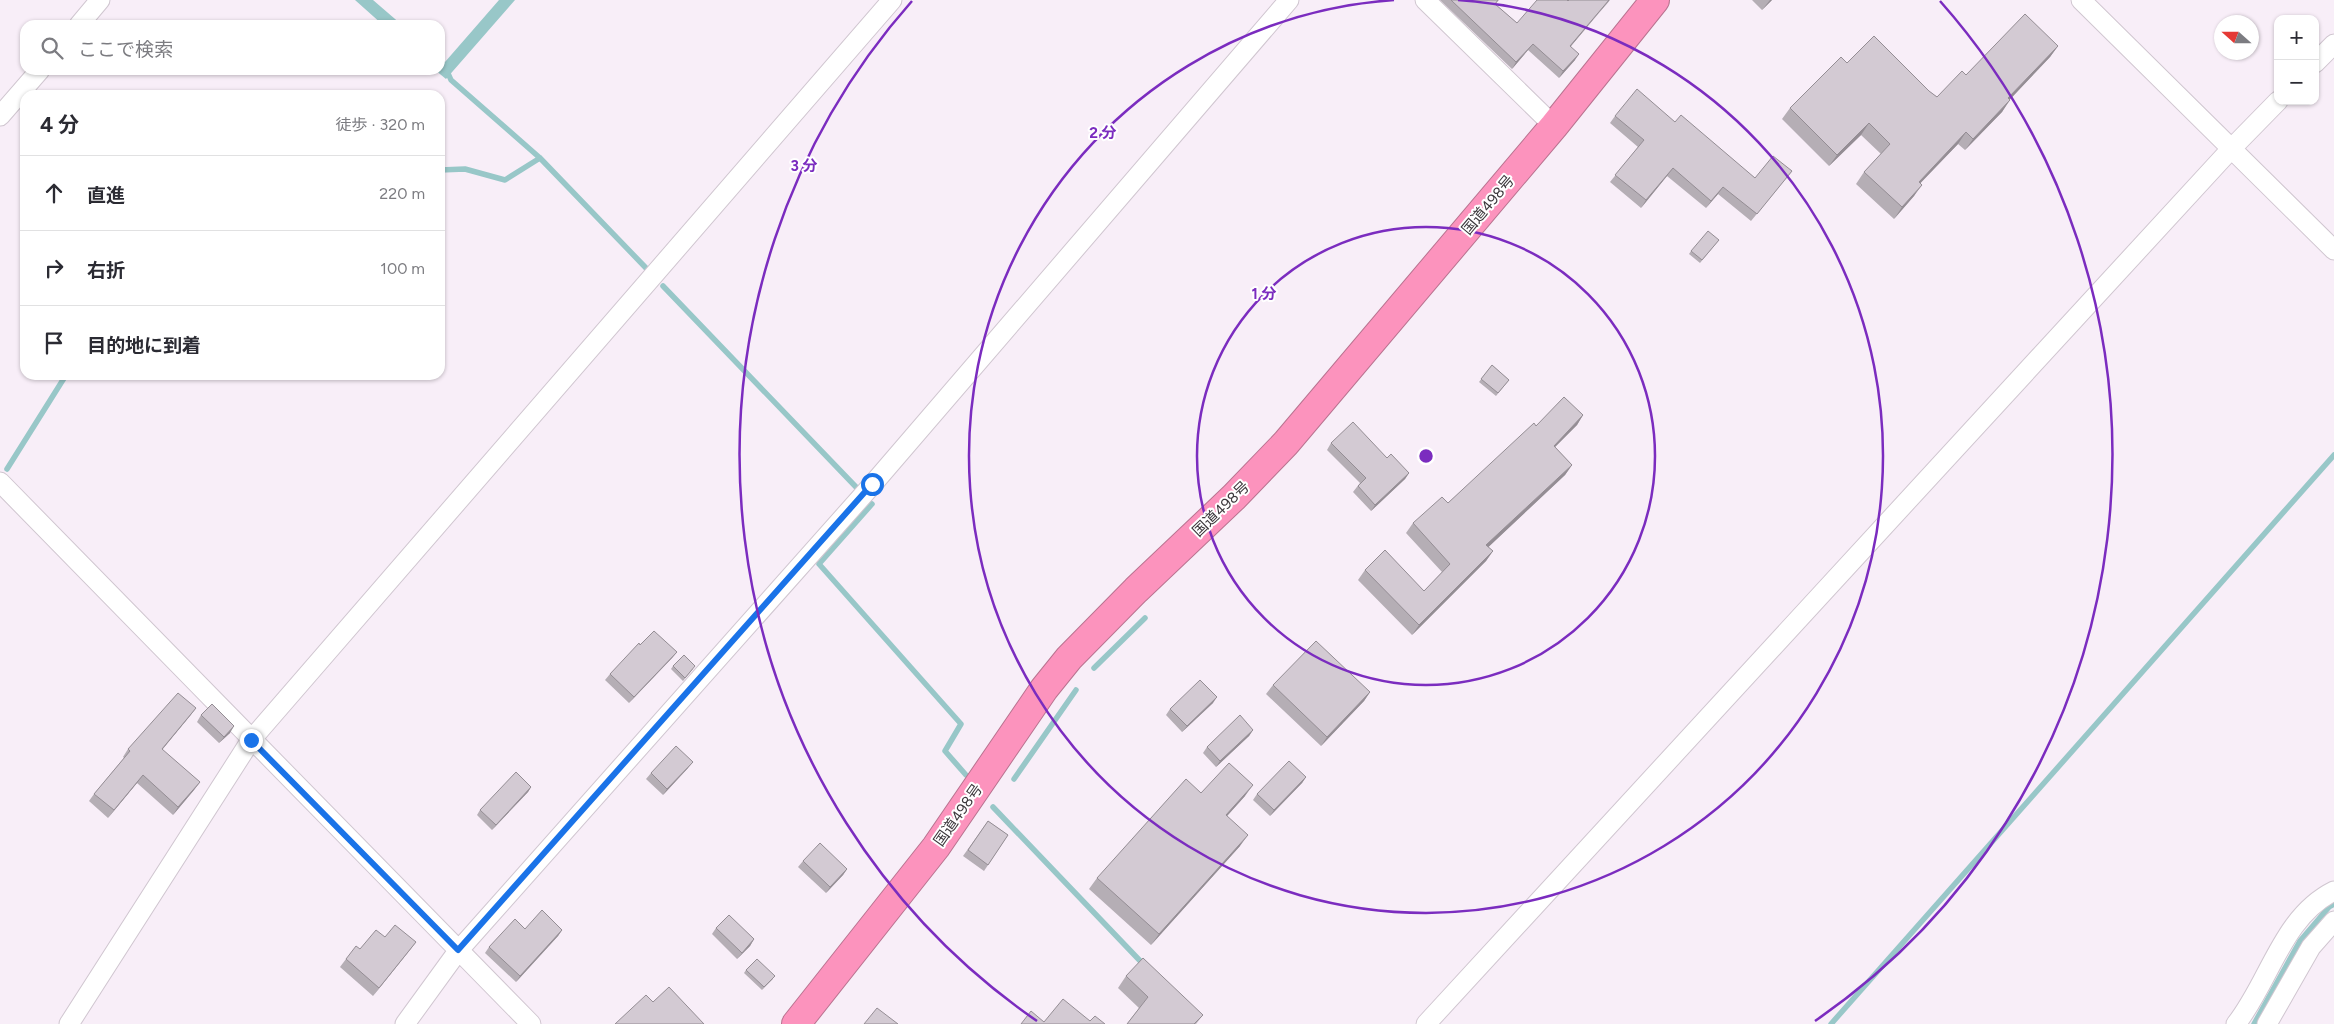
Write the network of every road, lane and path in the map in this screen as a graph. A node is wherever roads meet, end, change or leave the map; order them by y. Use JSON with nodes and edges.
{"nodes":[{"id":1,"x":100,"y":0,"type":"edge"},
{"id":2,"x":892,"y":0,"type":"edge"},
{"id":3,"x":1289,"y":0,"type":"edge"},
{"id":4,"x":1425,"y":0,"type":"edge"},
{"id":5,"x":1655,"y":0,"type":"edge"},
{"id":6,"x":2082,"y":0,"type":"edge"},
{"id":7,"x":83,"y":20,"type":"edge"},
{"id":8,"x":2334,"y":44,"type":"edge"},
{"id":9,"x":2318,"y":60,"type":"edge"},
{"id":10,"x":36,"y":75,"type":"edge"},
{"id":11,"x":23,"y":90,"type":"edge"},
{"id":12,"x":20,"y":93,"type":"edge"},
{"id":13,"x":2274,"y":105,"type":"edge"},
{"id":14,"x":0,"y":116,"type":"edge"},
{"id":15,"x":1554,"y":126,"type":"junction"},
{"id":16,"x":2231,"y":150,"type":"junction"},
{"id":17,"x":2334,"y":250,"type":"edge"},
{"id":18,"x":0,"y":482,"type":"edge"},
{"id":19,"x":251,"y":740,"type":"junction"},
{"id":20,"x":2334,"y":891,"type":"edge"},
{"id":21,"x":2334,"y":920,"type":"edge"},
{"id":22,"x":458,"y":950,"type":"junction"},
{"id":23,"x":70,"y":1024,"type":"edge"},
{"id":24,"x":405,"y":1024,"type":"edge"},
{"id":25,"x":531,"y":1024,"type":"edge"},
{"id":26,"x":796,"y":1024,"type":"edge"},
{"id":27,"x":1426,"y":1024,"type":"edge"},
{"id":28,"x":2236,"y":1024,"type":"edge"},
{"id":29,"x":2267,"y":1024,"type":"edge"}],
"edges":[{"from":1,"to":7,"type":"street"},
{"from":2,"to":19,"type":"street"},
{"from":3,"to":22,"type":"street"},
{"from":4,"to":15,"type":"street"},
{"from":5,"to":15,"type":"highway","name":"国道498号"},
{"from":6,"to":16,"type":"street"},
{"from":8,"to":9,"type":"street"},
{"from":10,"to":11,"type":"street"},
{"from":12,"to":14,"type":"street"},
{"from":13,"to":16,"type":"street"},
{"from":15,"to":26,"type":"highway","name":"国道498号"},
{"from":16,"to":17,"type":"street"},
{"from":16,"to":27,"type":"street"},
{"from":18,"to":19,"type":"street"},
{"from":19,"to":22,"type":"street"},
{"from":19,"to":23,"type":"street"},
{"from":20,"to":28,"type":"street"},
{"from":21,"to":29,"type":"street"},
{"from":22,"to":24,"type":"street"},
{"from":22,"to":25,"type":"street"}]}
